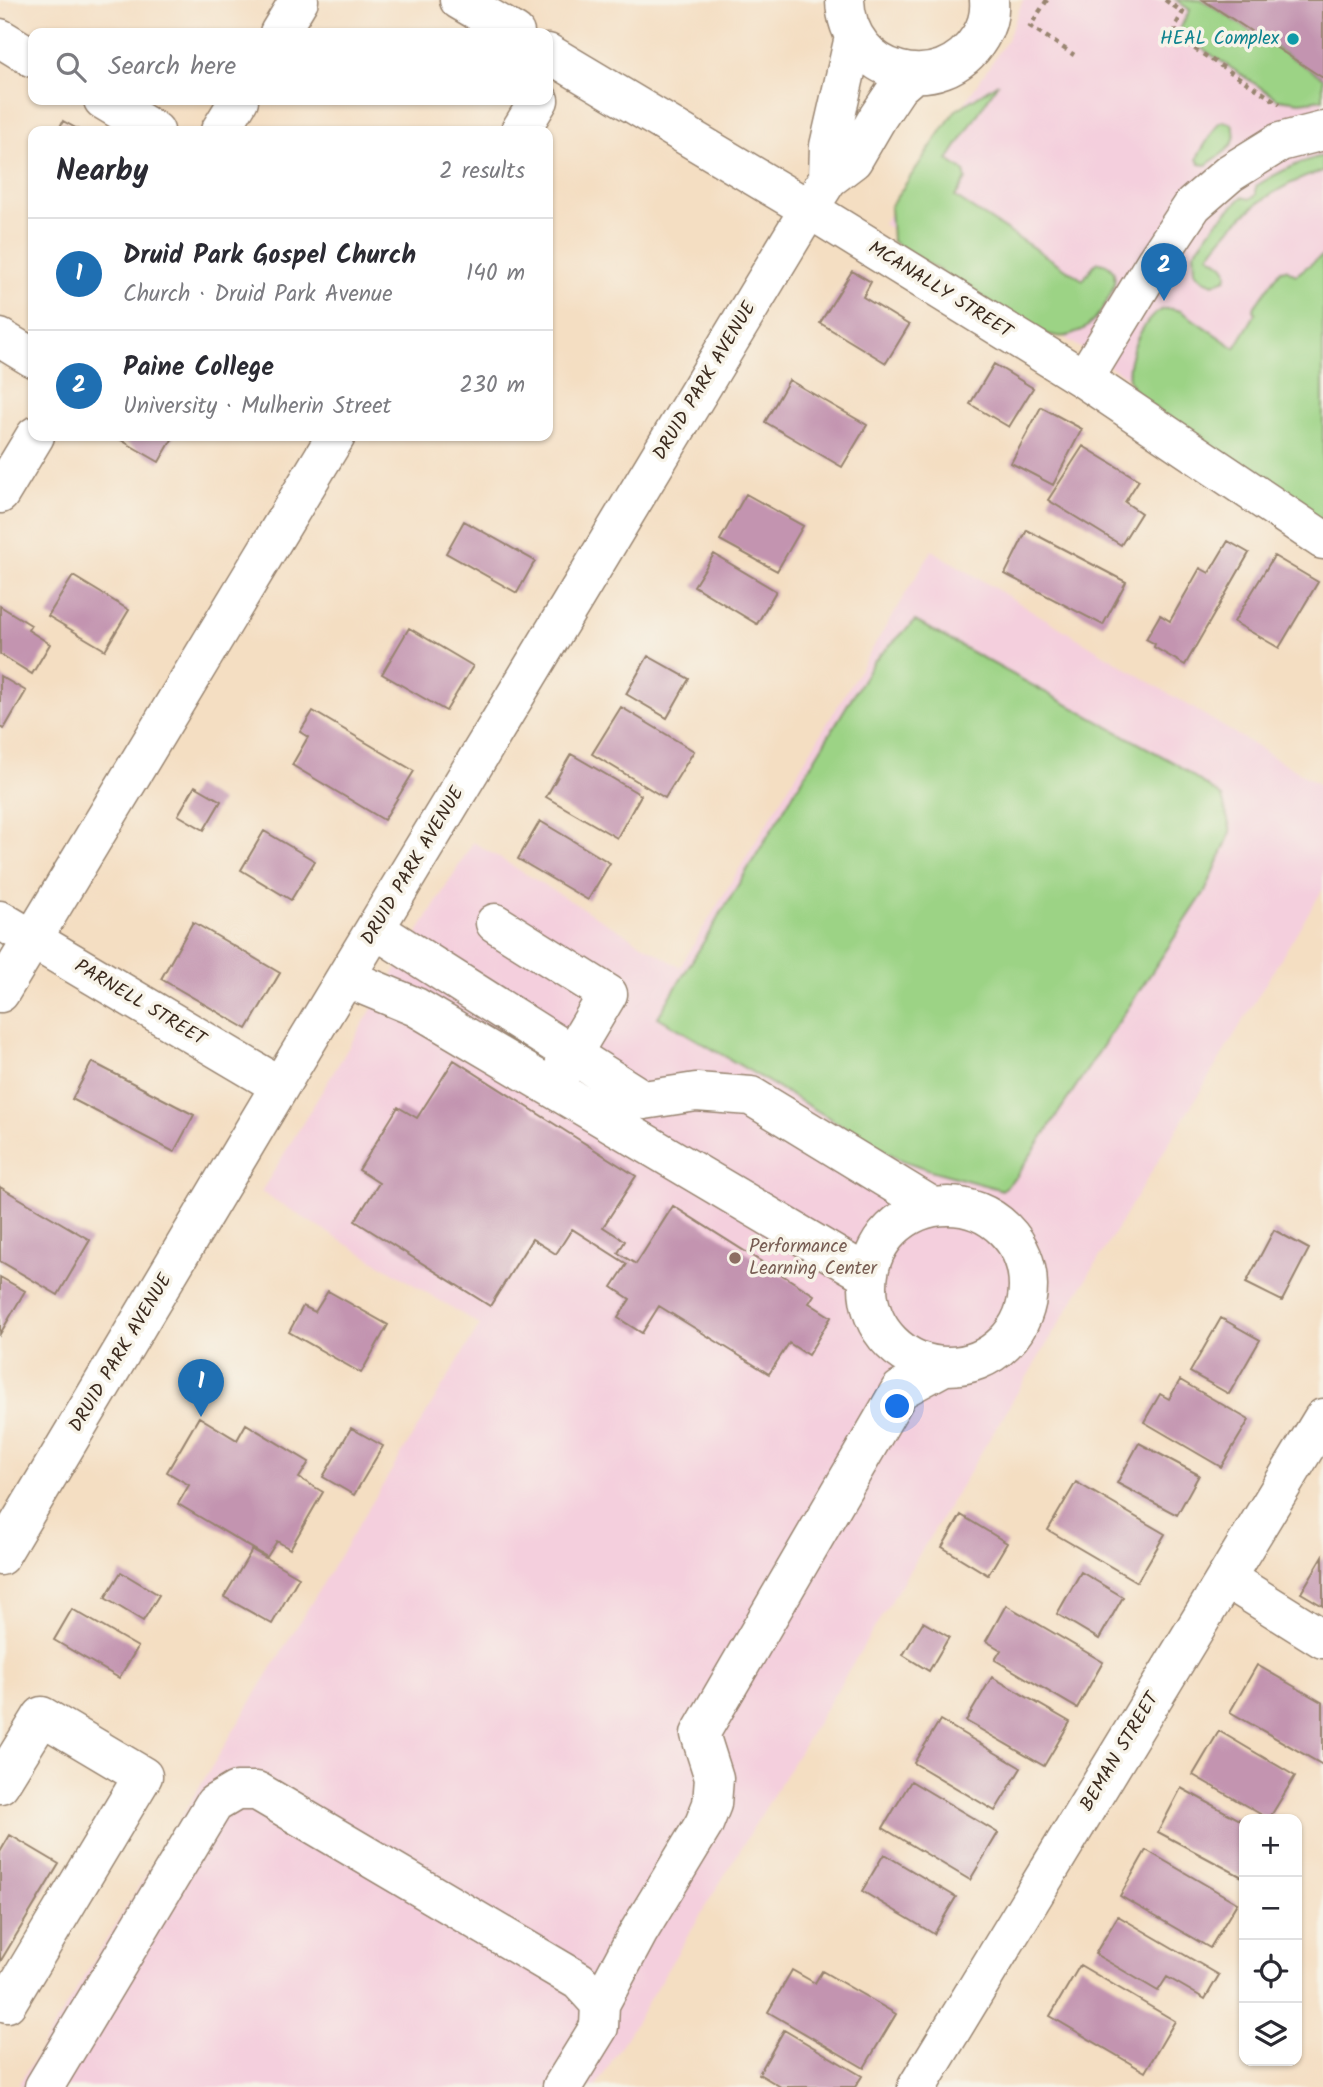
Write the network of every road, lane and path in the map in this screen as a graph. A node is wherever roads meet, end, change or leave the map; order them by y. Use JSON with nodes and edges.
{"nodes":[{"id":1,"x":299,"y":0,"type":"edge"},
{"id":2,"x":459,"y":0,"type":"edge"},
{"id":3,"x":845,"y":0,"type":"edge"},
{"id":4,"x":989,"y":0,"type":"edge"},
{"id":5,"x":1047,"y":0,"type":"edge"},
{"id":6,"x":1165,"y":0,"type":"edge"},
{"id":7,"x":282,"y":28,"type":"edge"},
{"id":8,"x":506,"y":28,"type":"edge"},
{"id":9,"x":854,"y":37,"type":"junction"},
{"id":10,"x":0,"y":38,"type":"edge"},
{"id":11,"x":28,"y":55,"type":"edge"},
{"id":12,"x":1074,"y":55,"type":"dead end"},
{"id":13,"x":553,"y":67,"type":"edge"},
{"id":14,"x":913,"y":74,"type":"junction"},
{"id":15,"x":111,"y":105,"type":"edge"},
{"id":16,"x":236,"y":105,"type":"edge"},
{"id":17,"x":536,"y":105,"type":"edge"},
{"id":18,"x":1292,"y":105,"type":"dead end"},
{"id":19,"x":147,"y":126,"type":"edge"},
{"id":20,"x":223,"y":126,"type":"edge"},
{"id":21,"x":523,"y":126,"type":"edge"},
{"id":22,"x":1323,"y":131,"type":"edge"},
{"id":23,"x":819,"y":194,"type":"junction"},
{"id":24,"x":0,"y":338,"type":"edge"},
{"id":25,"x":28,"y":355,"type":"edge"},
{"id":26,"x":1084,"y":379,"type":"junction"},
{"id":27,"x":33,"y":441,"type":"edge"},
{"id":28,"x":333,"y":441,"type":"edge"},
{"id":29,"x":0,"y":494,"type":"edge"},
{"id":30,"x":1323,"y":540,"type":"edge"},
{"id":31,"x":495,"y":923,"type":"dead end"},
{"id":32,"x":16,"y":929,"type":"edge"},
{"id":33,"x":375,"y":929,"type":"junction"},
{"id":34,"x":346,"y":978,"type":"junction"},
{"id":35,"x":0,"y":993,"type":"edge"},
{"id":36,"x":572,"y":1054,"type":"junction"},
{"id":37,"x":280,"y":1086,"type":"junction"},
{"id":38,"x":553,"y":1087,"type":"junction"},
{"id":39,"x":933,"y":1207,"type":"junction"},
{"id":40,"x":868,"y":1275,"type":"junction"},
{"id":41,"x":896,"y":1347,"type":"junction"},
{"id":42,"x":944,"y":1366,"type":"junction"},
{"id":43,"x":900,"y":1390,"type":"junction"},
{"id":44,"x":1323,"y":1418,"type":"edge"},
{"id":45,"x":10,"y":1517,"type":"edge"},
{"id":46,"x":0,"y":1556,"type":"edge"},
{"id":47,"x":1226,"y":1578,"type":"junction"},
{"id":48,"x":1323,"y":1639,"type":"edge"},
{"id":49,"x":0,"y":1784,"type":"edge"},
{"id":50,"x":2,"y":2004,"type":"edge"},
{"id":51,"x":600,"y":2004,"type":"junction"},
{"id":52,"x":44,"y":2087,"type":"edge"},
{"id":53,"x":562,"y":2087,"type":"edge"},
{"id":54,"x":917,"y":2087,"type":"edge"}],
"edges":[{"from":1,"to":7,"type":"street"},
{"from":2,"to":8,"type":"street"},
{"from":3,"to":9,"type":"street"},
{"from":4,"to":14,"type":"street"},
{"from":5,"to":12,"type":"path"},
{"from":6,"to":18,"type":"path"},
{"from":9,"to":14,"type":"street"},
{"from":9,"to":23,"type":"street","name":"DRUID PARK AVENUE"},
{"from":10,"to":11,"type":"street"},
{"from":13,"to":23,"type":"street","name":"MCANALLY STREET"},
{"from":14,"to":23,"type":"street","name":"DRUID PARK AVENUE"},
{"from":15,"to":19,"type":"street"},
{"from":16,"to":20,"type":"street"},
{"from":17,"to":21,"type":"street"},
{"from":22,"to":26,"type":"street"},
{"from":23,"to":26,"type":"street","name":"MCANALLY STREET"},
{"from":23,"to":33,"type":"street","name":"DRUID PARK AVENUE"},
{"from":24,"to":25,"type":"street"},
{"from":26,"to":30,"type":"street","name":"MCANALLY STREET"},
{"from":27,"to":29,"type":"street"},
{"from":28,"to":32,"type":"street"},
{"from":31,"to":36,"type":"street"},
{"from":32,"to":35,"type":"street"},
{"from":32,"to":37,"type":"street","name":"PARNELL STREET"},
{"from":33,"to":34,"type":"street","name":"DRUID PARK AVENUE"},
{"from":33,"to":36,"type":"street"},
{"from":34,"to":37,"type":"street","name":"DRUID PARK AVENUE"},
{"from":34,"to":38,"type":"street"},
{"from":36,"to":38,"type":"street"},
{"from":36,"to":39,"type":"street"},
{"from":37,"to":45,"type":"street","name":"DRUID PARK AVENUE"},
{"from":38,"to":40,"type":"street"},
{"from":39,"to":40,"type":"street"},
{"from":39,"to":42,"type":"street"},
{"from":40,"to":41,"type":"street"},
{"from":41,"to":42,"type":"street"},
{"from":41,"to":43,"type":"street"},
{"from":42,"to":43,"type":"street"},
{"from":43,"to":51,"type":"street"},
{"from":44,"to":47,"type":"street","name":"BEMAN STREET"},
{"from":45,"to":46,"type":"street","name":"DRUID PARK AVENUE"},
{"from":47,"to":48,"type":"street"},
{"from":47,"to":54,"type":"street","name":"BEMAN STREET"},
{"from":49,"to":50,"type":"street"},
{"from":51,"to":52,"type":"street"},
{"from":51,"to":53,"type":"street"}]}
